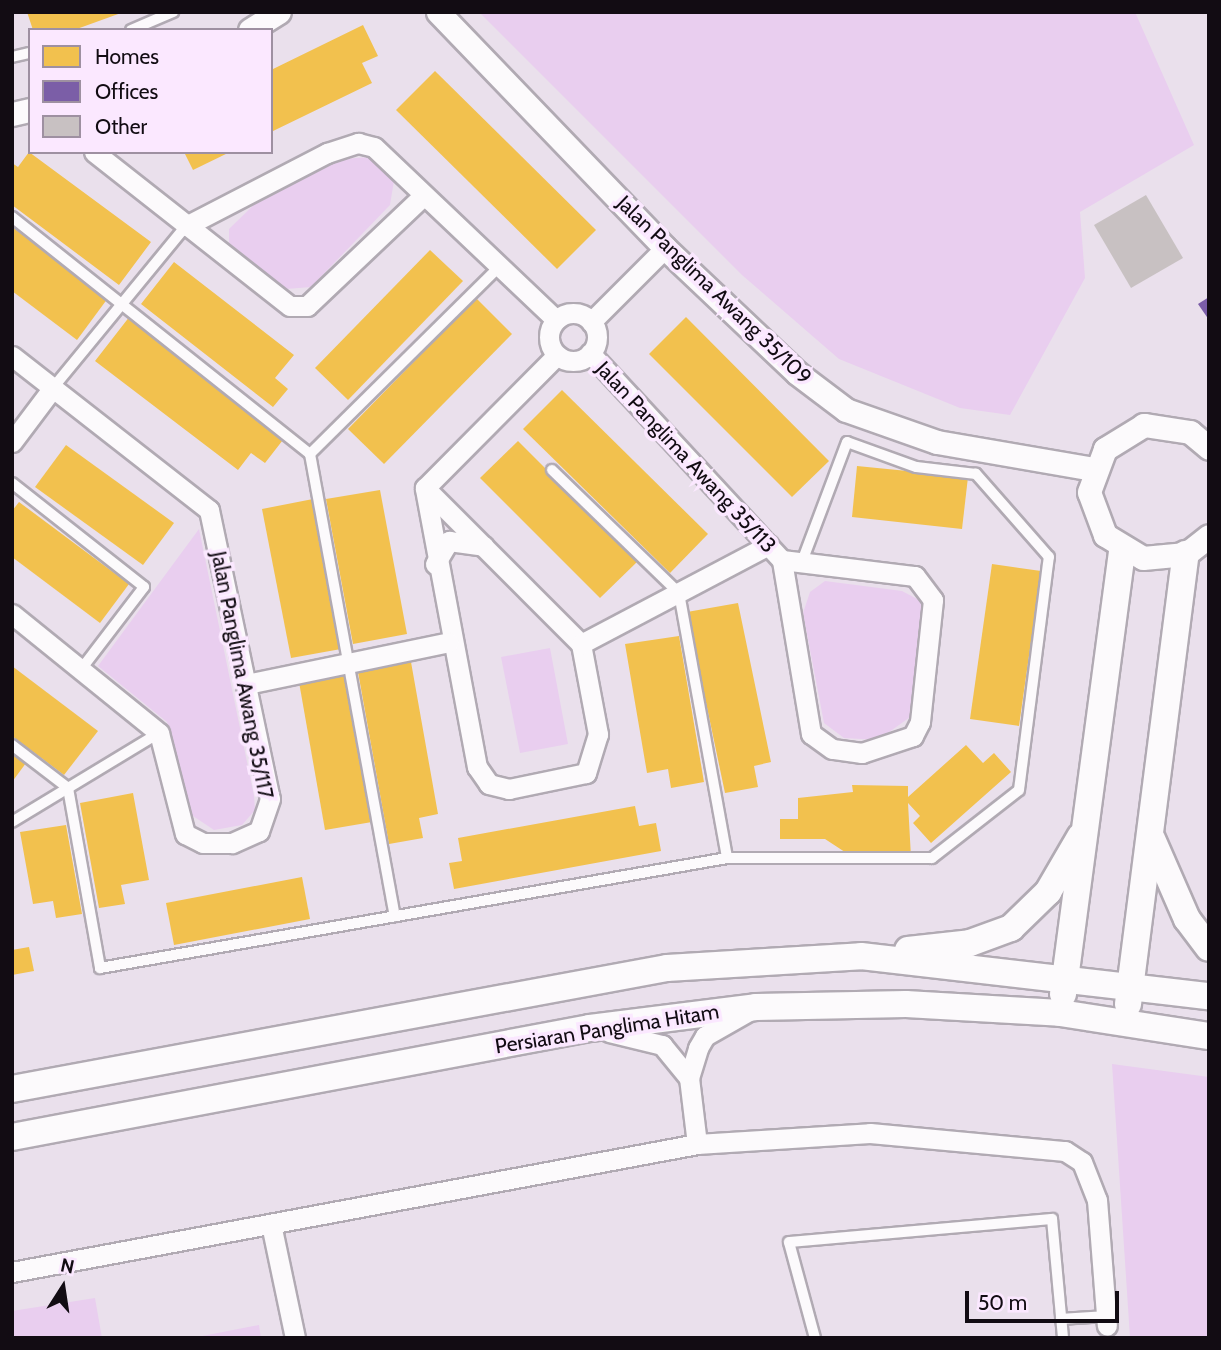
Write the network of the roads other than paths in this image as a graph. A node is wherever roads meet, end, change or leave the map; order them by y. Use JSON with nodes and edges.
{"nodes":[{"id":1,"x":173,"y":12,"type":"edge"},
{"id":2,"x":279,"y":12,"type":"edge"},
{"id":3,"x":438,"y":12,"type":"edge"},
{"id":4,"x":136,"y":28,"type":"edge"},
{"id":5,"x":253,"y":28,"type":"edge"},
{"id":6,"x":96,"y":154,"type":"edge"},
{"id":7,"x":422,"y":197,"type":"junction"},
{"id":8,"x":12,"y":217,"type":"edge"},
{"id":9,"x":186,"y":226,"type":"junction"},
{"id":10,"x":666,"y":248,"type":"junction"},
{"id":11,"x":498,"y":268,"type":"junction"},
{"id":12,"x":125,"y":301,"type":"junction"},
{"id":13,"x":556,"y":320,"type":"junction"},
{"id":14,"x":591,"y":322,"type":"junction"},
{"id":15,"x":590,"y":353,"type":"junction"},
{"id":16,"x":557,"y":355,"type":"junction"},
{"id":17,"x":12,"y":356,"type":"edge"},
{"id":18,"x":52,"y":390,"type":"junction"},
{"id":19,"x":12,"y":442,"type":"edge"},
{"id":20,"x":1209,"y":448,"type":"edge"},
{"id":21,"x":310,"y":454,"type":"junction"},
{"id":22,"x":1093,"y":469,"type":"junction"},
{"id":23,"x":552,"y":470,"type":"dead end"},
{"id":24,"x":12,"y":483,"type":"edge"},
{"id":25,"x":425,"y":488,"type":"junction"},
{"id":26,"x":1209,"y":536,"type":"edge"},
{"id":27,"x":485,"y":547,"type":"junction"},
{"id":28,"x":1122,"y":550,"type":"junction"},
{"id":29,"x":1186,"y":554,"type":"junction"},
{"id":30,"x":784,"y":556,"type":"junction"},
{"id":31,"x":435,"y":565,"type":"junction"},
{"id":32,"x":679,"y":593,"type":"junction"},
{"id":33,"x":12,"y":614,"type":"edge"},
{"id":34,"x":449,"y":642,"type":"junction"},
{"id":35,"x":581,"y":644,"type":"junction"},
{"id":36,"x":349,"y":664,"type":"junction"},
{"id":37,"x":82,"y":668,"type":"junction"},
{"id":38,"x":247,"y":684,"type":"junction"},
{"id":39,"x":159,"y":733,"type":"junction"},
{"id":40,"x":12,"y":745,"type":"edge"},
{"id":41,"x":68,"y":788,"type":"junction"},
{"id":42,"x":12,"y":822,"type":"edge"},
{"id":43,"x":1088,"y":824,"type":"junction"},
{"id":44,"x":1150,"y":834,"type":"junction"},
{"id":45,"x":727,"y":858,"type":"junction"},
{"id":46,"x":395,"y":916,"type":"junction"},
{"id":47,"x":1209,"y":948,"type":"edge"},
{"id":48,"x":861,"y":956,"type":"junction"},
{"id":49,"x":1066,"y":977,"type":"junction"},
{"id":50,"x":1130,"y":986,"type":"junction"},
{"id":51,"x":1209,"y":996,"type":"edge"},
{"id":52,"x":756,"y":1007,"type":"junction"},
{"id":53,"x":1060,"y":1013,"type":"junction"},
{"id":54,"x":1125,"y":1023,"type":"junction"},
{"id":55,"x":590,"y":1028,"type":"junction"},
{"id":56,"x":1209,"y":1036,"type":"edge"},
{"id":57,"x":689,"y":1078,"type":"junction"},
{"id":58,"x":12,"y":1089,"type":"edge"},
{"id":59,"x":12,"y":1137,"type":"edge"},
{"id":60,"x":697,"y":1144,"type":"junction"},
{"id":61,"x":271,"y":1224,"type":"junction"},
{"id":62,"x":12,"y":1272,"type":"edge"},
{"id":63,"x":1061,"y":1319,"type":"junction"},
{"id":64,"x":1106,"y":1321,"type":"joint"},
{"id":65,"x":295,"y":1338,"type":"edge"},
{"id":66,"x":815,"y":1338,"type":"edge"},
{"id":67,"x":1063,"y":1338,"type":"edge"}],
"edges":[{"from":1,"to":4,"type":"lane"},
{"from":2,"to":5,"type":"street"},
{"from":3,"to":10,"type":"street","name":"Jalan Panglima Awang 35/109"},
{"from":6,"to":9,"type":"street"},
{"from":7,"to":9,"type":"street"},
{"from":7,"to":9,"type":"street"},
{"from":7,"to":11,"type":"street"},
{"from":8,"to":12,"type":"lane"},
{"from":9,"to":12,"type":"lane"},
{"from":10,"to":14,"type":"street"},
{"from":10,"to":22,"type":"street","name":"Jalan Panglima Awang 35/109"},
{"from":11,"to":13,"type":"street"},
{"from":11,"to":21,"type":"lane"},
{"from":12,"to":18,"type":"lane"},
{"from":12,"to":21,"type":"lane"},
{"from":13,"to":14,"type":"street"},
{"from":13,"to":16,"type":"street"},
{"from":14,"to":15,"type":"street"},
{"from":15,"to":16,"type":"street"},
{"from":15,"to":30,"type":"street","name":"Jalan Panglima Awang 35/113"},
{"from":16,"to":25,"type":"street"},
{"from":17,"to":18,"type":"street","name":"Jalan Panglima Awang 35/117"},
{"from":18,"to":19,"type":"street"},
{"from":18,"to":38,"type":"street","name":"Jalan Panglima Awang 35/117"},
{"from":20,"to":22,"type":"street"},
{"from":21,"to":36,"type":"lane"},
{"from":22,"to":28,"type":"street"},
{"from":23,"to":32,"type":"lane"},
{"from":24,"to":37,"type":"lane"},
{"from":25,"to":27,"type":"street"},
{"from":25,"to":31,"type":"street"},
{"from":26,"to":29,"type":"street"},
{"from":27,"to":31,"type":"street"},
{"from":27,"to":35,"type":"street"},
{"from":28,"to":29,"type":"street"},
{"from":28,"to":43,"type":"main road"},
{"from":29,"to":44,"type":"main road"},
{"from":30,"to":30,"type":"street","name":"Jalan Panglima Awang 35/113"},
{"from":30,"to":32,"type":"street"},
{"from":30,"to":45,"type":"lane"},
{"from":31,"to":34,"type":"street"},
{"from":32,"to":35,"type":"street"},
{"from":32,"to":45,"type":"lane"},
{"from":33,"to":37,"type":"street"},
{"from":34,"to":35,"type":"street"},
{"from":34,"to":36,"type":"street"},
{"from":36,"to":38,"type":"street"},
{"from":36,"to":46,"type":"lane"},
{"from":37,"to":39,"type":"street"},
{"from":38,"to":39,"type":"street","name":"Jalan Panglima Awang 35/117"},
{"from":39,"to":41,"type":"lane"},
{"from":40,"to":41,"type":"lane"},
{"from":41,"to":42,"type":"lane"},
{"from":41,"to":46,"type":"lane"},
{"from":43,"to":48,"type":"main road"},
{"from":43,"to":49,"type":"main road"},
{"from":44,"to":47,"type":"main road"},
{"from":44,"to":50,"type":"main road"},
{"from":45,"to":46,"type":"lane"},
{"from":48,"to":49,"type":"main road"},
{"from":48,"to":58,"type":"main road"},
{"from":49,"to":50,"type":"main road"},
{"from":49,"to":53,"type":"main road"},
{"from":50,"to":51,"type":"main road"},
{"from":50,"to":54,"type":"main road"},
{"from":52,"to":53,"type":"main road","name":"Persiaran Panglima Hitam"},
{"from":52,"to":55,"type":"main road","name":"Persiaran Panglima Hitam"},
{"from":52,"to":57,"type":"street"},
{"from":53,"to":54,"type":"main road","name":"Persiaran Panglima Hitam"},
{"from":54,"to":56,"type":"main road","name":"Persiaran Panglima Hitam"},
{"from":55,"to":57,"type":"street"},
{"from":55,"to":59,"type":"main road","name":"Persiaran Panglima Hitam"},
{"from":57,"to":60,"type":"street"},
{"from":60,"to":61,"type":"street"},
{"from":60,"to":64,"type":"street"},
{"from":61,"to":62,"type":"street"},
{"from":61,"to":65,"type":"street"},
{"from":63,"to":64,"type":"lane"},
{"from":63,"to":66,"type":"lane"},
{"from":63,"to":67,"type":"lane"}]}
